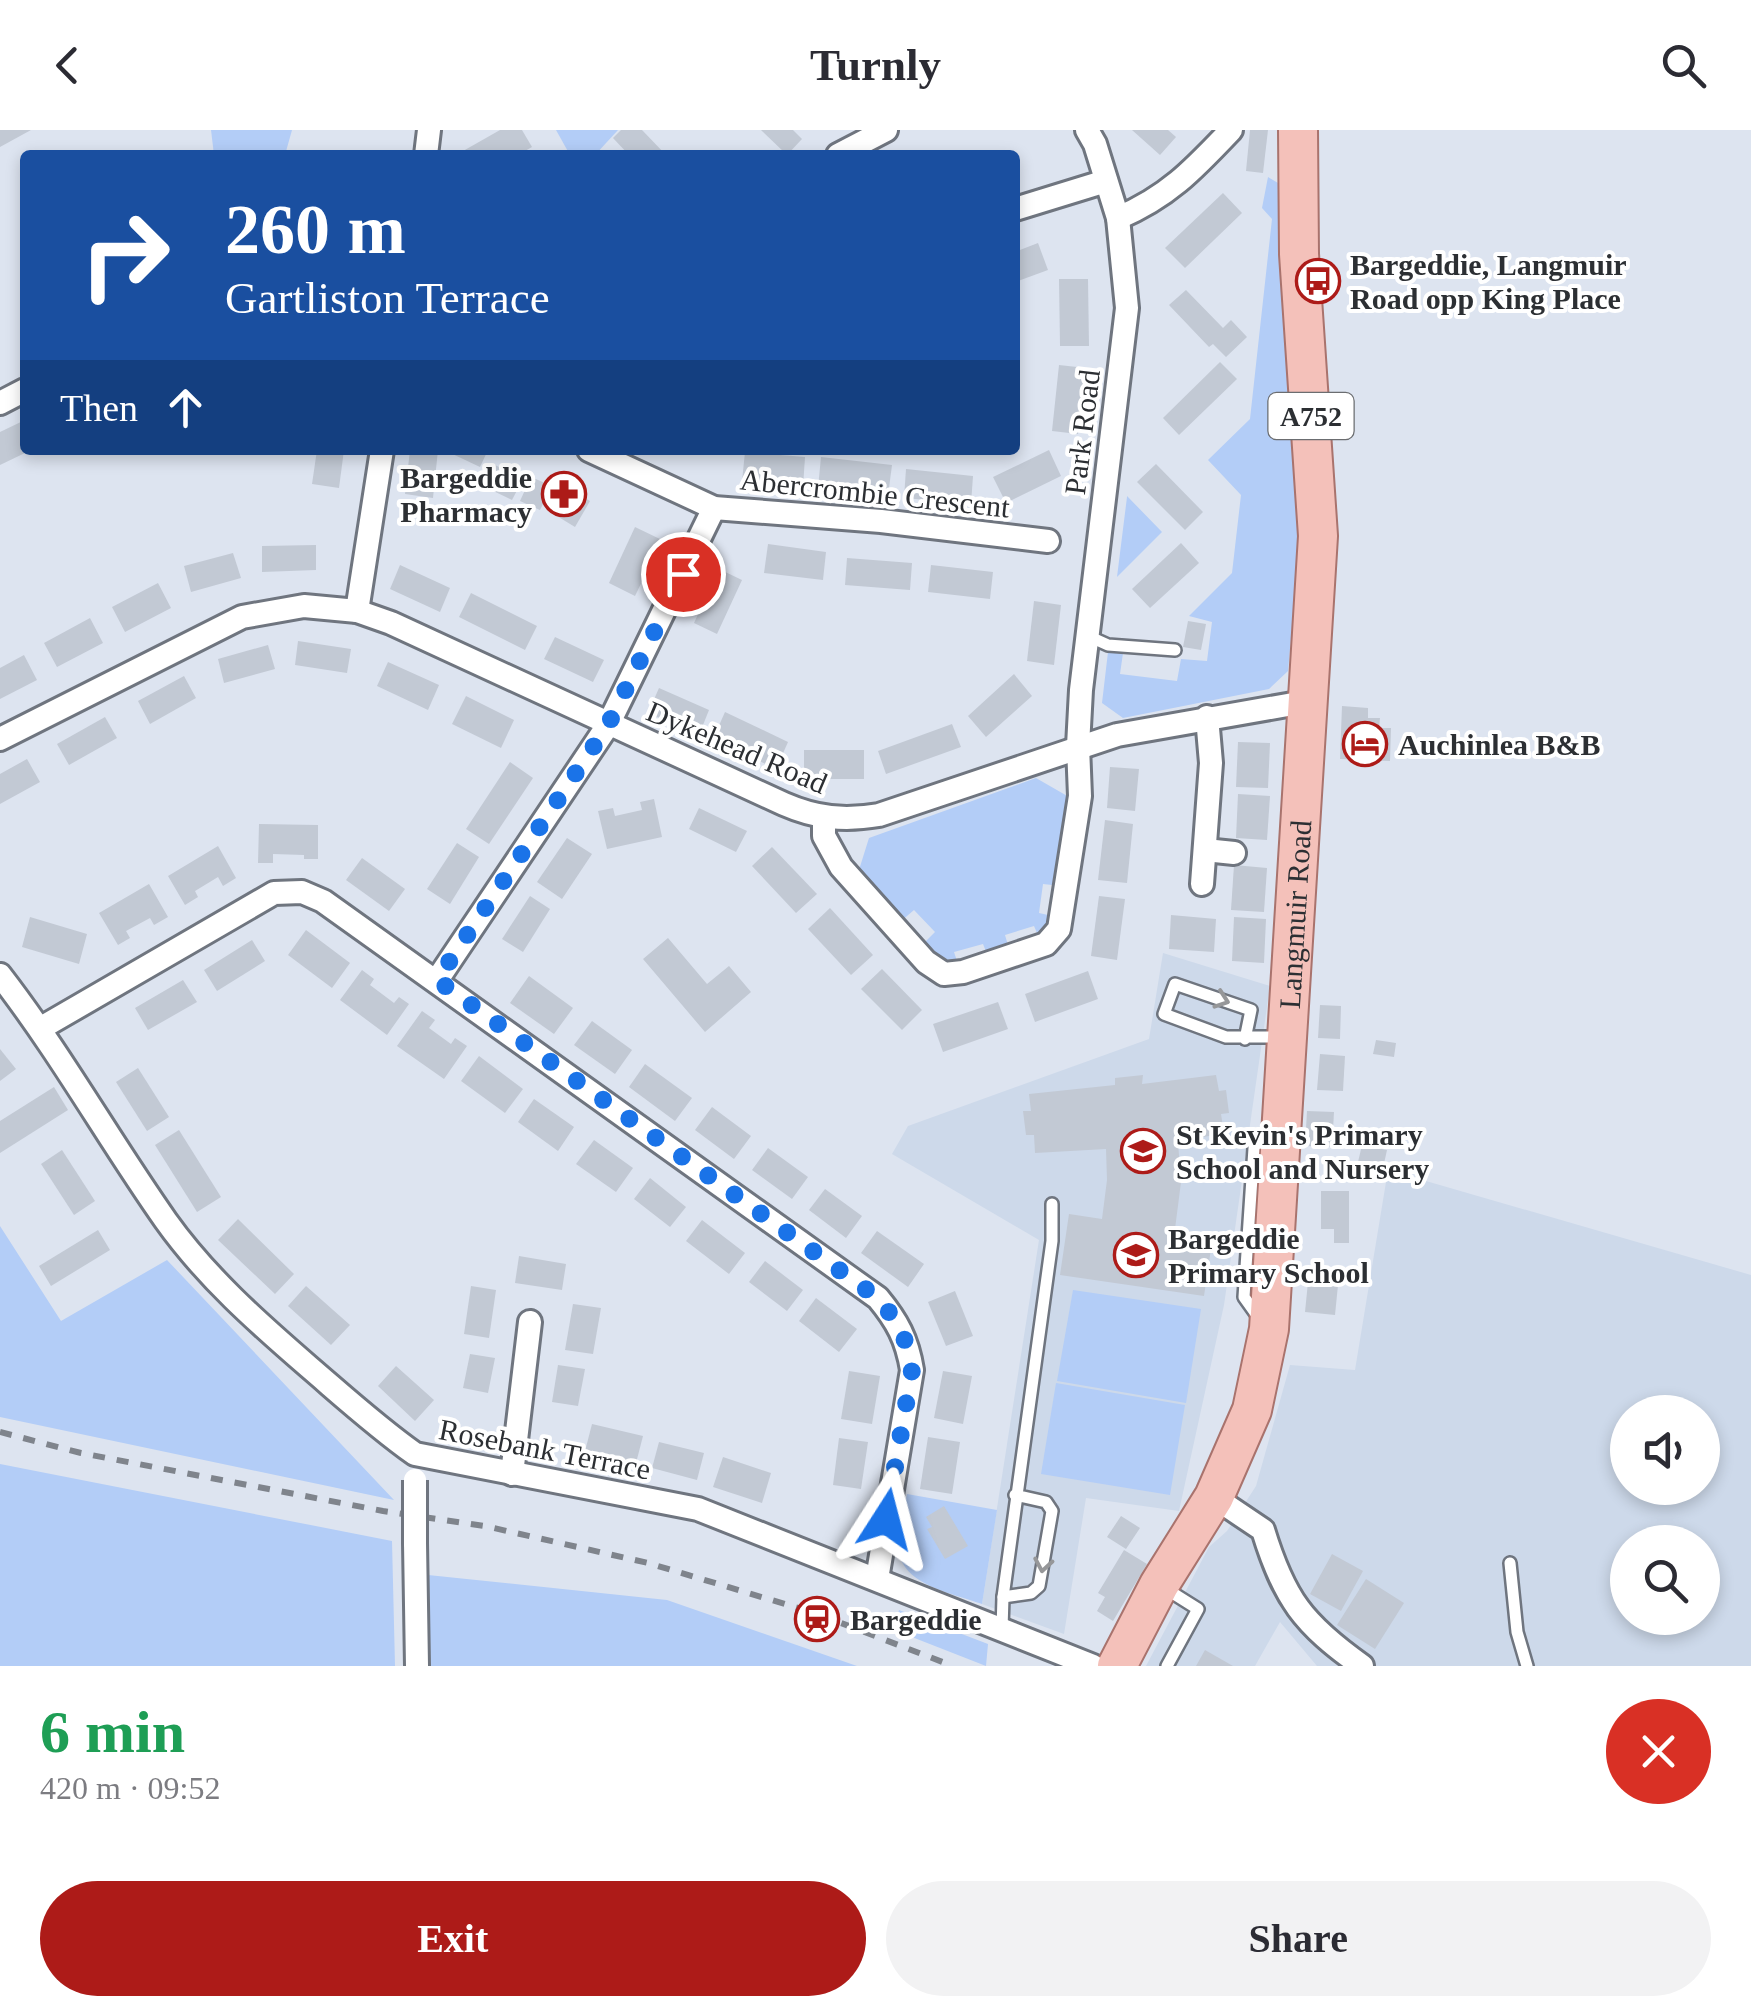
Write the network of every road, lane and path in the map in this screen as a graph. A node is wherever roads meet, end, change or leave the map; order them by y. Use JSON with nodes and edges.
{"nodes":[{"id":1,"x":886,"y":130,"type":"edge"},
{"id":2,"x":1087,"y":130,"type":"edge"},
{"id":3,"x":1230,"y":130,"type":"edge"},
{"id":4,"x":1298,"y":130,"type":"edge"},
{"id":5,"x":848,"y":150,"type":"edge"},
{"id":6,"x":1106,"y":181,"type":"junction"},
{"id":7,"x":1020,"y":207,"type":"edge"},
{"id":8,"x":1118,"y":218,"type":"junction"},
{"id":9,"x":381,"y":455,"type":"edge"},
{"id":10,"x":600,"y":455,"type":"edge"},
{"id":11,"x":714,"y":508,"type":"junction"},
{"id":12,"x":1048,"y":541,"type":"dead end"},
{"id":13,"x":356,"y":611,"type":"junction"},
{"id":14,"x":1088,"y":636,"type":"junction"},
{"id":15,"x":1175,"y":650,"type":"dead end"},
{"id":16,"x":1310,"y":702,"type":"junction"},
{"id":17,"x":1208,"y":717,"type":"junction"},
{"id":18,"x":608,"y":725,"type":"junction"},
{"id":19,"x":0,"y":740,"type":"edge"},
{"id":20,"x":1078,"y":746,"type":"junction"},
{"id":21,"x":824,"y":818,"type":"junction"},
{"id":22,"x":1205,"y":850,"type":"junction"},
{"id":23,"x":1234,"y":853,"type":"dead end"},
{"id":24,"x":1202,"y":884,"type":"dead end"},
{"id":25,"x":0,"y":975,"type":"edge"},
{"id":26,"x":437,"y":980,"type":"junction"},
{"id":27,"x":41,"y":1028,"type":"junction"},
{"id":28,"x":1289,"y":1038,"type":"junction"},
{"id":29,"x":1245,"y":1039,"type":"junction"},
{"id":30,"x":1052,"y":1204,"type":"dead end"},
{"id":31,"x":530,"y":1322,"type":"dead end"},
{"id":32,"x":415,"y":1454,"type":"junction"},
{"id":33,"x":512,"y":1474,"type":"junction"},
{"id":34,"x":1015,"y":1496,"type":"junction"},
{"id":35,"x":1214,"y":1497,"type":"junction"},
{"id":36,"x":1510,"y":1563,"type":"dead end"},
{"id":37,"x":877,"y":1579,"type":"junction"},
{"id":38,"x":1158,"y":1585,"type":"junction"},
{"id":39,"x":1003,"y":1597,"type":"junction"},
{"id":40,"x":1002,"y":1629,"type":"junction"},
{"id":41,"x":417,"y":1666,"type":"edge"},
{"id":42,"x":1093,"y":1666,"type":"edge"},
{"id":43,"x":1117,"y":1666,"type":"edge"},
{"id":44,"x":1167,"y":1666,"type":"edge"},
{"id":45,"x":1362,"y":1666,"type":"edge"},
{"id":46,"x":1528,"y":1666,"type":"edge"}],
"edges":[{"from":1,"to":5,"type":"street"},
{"from":2,"to":6,"type":"street","name":"Park Road"},
{"from":3,"to":8,"type":"street"},
{"from":4,"to":16,"type":"main road","name":"Langmuir Road","number":"A752"},
{"from":6,"to":7,"type":"street"},
{"from":6,"to":8,"type":"street","name":"Park Road"},
{"from":8,"to":14,"type":"street","name":"Park Road"},
{"from":9,"to":13,"type":"street"},
{"from":10,"to":11,"type":"street","name":"Abercrombie Crescent"},
{"from":11,"to":12,"type":"street","name":"Abercrombie Crescent"},
{"from":11,"to":18,"type":"street"},
{"from":13,"to":18,"type":"street","name":"Dykehead Road"},
{"from":13,"to":19,"type":"street","name":"Dykehead Road"},
{"from":14,"to":15,"type":"lane"},
{"from":14,"to":20,"type":"street","name":"Park Road"},
{"from":16,"to":17,"type":"street","name":"Dykehead Road"},
{"from":16,"to":28,"type":"main road","name":"Langmuir Road","number":"A752"},
{"from":17,"to":20,"type":"street","name":"Dykehead Road"},
{"from":17,"to":22,"type":"street"},
{"from":18,"to":21,"type":"street","name":"Dykehead Road"},
{"from":18,"to":26,"type":"street"},
{"from":20,"to":21,"type":"street","name":"Dykehead Road"},
{"from":20,"to":21,"type":"street","name":"Park Road"},
{"from":22,"to":23,"type":"street"},
{"from":22,"to":24,"type":"street"},
{"from":25,"to":27,"type":"street","name":"Rosebank Terrace"},
{"from":26,"to":27,"type":"street"},
{"from":26,"to":37,"type":"street"},
{"from":27,"to":32,"type":"street","name":"Rosebank Terrace"},
{"from":28,"to":29,"type":"lane"},
{"from":28,"to":35,"type":"main road","name":"Langmuir Road","number":"A752"},
{"from":29,"to":29,"type":"lane","one_way":true},
{"from":30,"to":34,"type":"lane"},
{"from":31,"to":33,"type":"street"},
{"from":32,"to":33,"type":"street","name":"Rosebank Terrace"},
{"from":32,"to":41,"type":"street","bridge":true},
{"from":33,"to":37,"type":"street","name":"Rosebank Terrace"},
{"from":34,"to":39,"type":"lane"},
{"from":34,"to":39,"type":"lane","one_way":true},
{"from":35,"to":38,"type":"main road","name":"Langmuir Road","number":"A752"},
{"from":35,"to":45,"type":"street"},
{"from":36,"to":46,"type":"lane"},
{"from":37,"to":40,"type":"street","name":"Rosebank Terrace"},
{"from":38,"to":43,"type":"main road","name":"Langmuir Road","number":"A752"},
{"from":38,"to":44,"type":"lane"},
{"from":39,"to":40,"type":"lane"},
{"from":40,"to":42,"type":"street","name":"Rosebank Terrace"}]}
